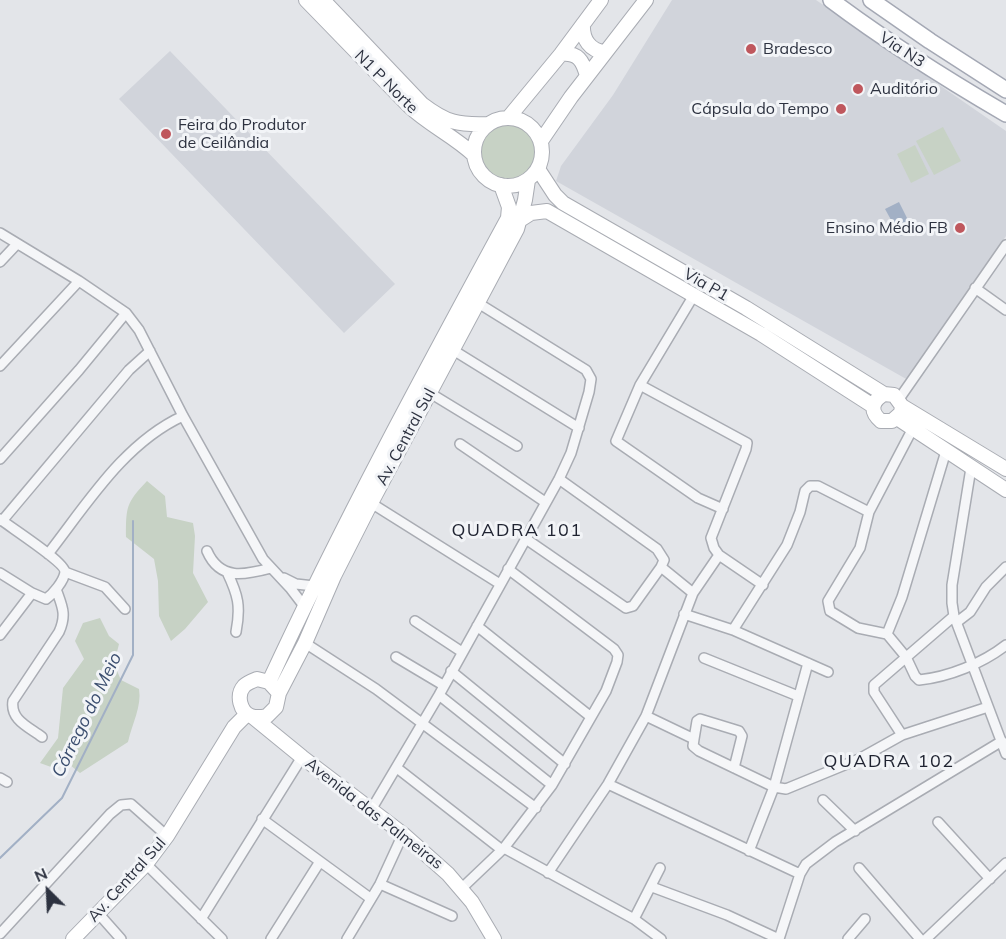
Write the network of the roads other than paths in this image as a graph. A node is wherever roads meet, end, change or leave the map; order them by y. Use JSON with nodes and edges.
{"nodes":[{"id":1,"x":306,"y":0,"type":"edge"},
{"id":2,"x":323,"y":0,"type":"edge"},
{"id":3,"x":601,"y":0,"type":"edge"},
{"id":4,"x":646,"y":0,"type":"edge"},
{"id":5,"x":871,"y":0,"type":"edge"},
{"id":6,"x":834,"y":2,"type":"edge"},
{"id":7,"x":583,"y":24,"type":"junction"},
{"id":8,"x":930,"y":41,"type":"junction"},
{"id":9,"x":605,"y":52,"type":"junction"},
{"id":10,"x":561,"y":54,"type":"junction"},
{"id":11,"x":939,"y":74,"type":"junction"},
{"id":12,"x":587,"y":76,"type":"junction"},
{"id":13,"x":1006,"y":90,"type":"edge"},
{"id":14,"x":1006,"y":96,"type":"edge"},
{"id":15,"x":1006,"y":114,"type":"edge"},
{"id":16,"x":509,"y":117,"type":"junction"},
{"id":17,"x":489,"y":124,"type":"junction"},
{"id":18,"x":541,"y":141,"type":"junction"},
{"id":19,"x":474,"y":155,"type":"junction"},
{"id":20,"x":533,"y":174,"type":"junction"},
{"id":21,"x":501,"y":185,"type":"junction"},
{"id":22,"x":520,"y":220,"type":"junction"},
{"id":23,"x":0,"y":233,"type":"edge"},
{"id":24,"x":623,"y":238,"type":"junction"},
{"id":25,"x":17,"y":244,"type":"junction"},
{"id":26,"x":1006,"y":245,"type":"edge"},
{"id":27,"x":617,"y":251,"type":"junction"},
{"id":28,"x":649,"y":253,"type":"junction"},
{"id":29,"x":0,"y":262,"type":"edge"},
{"id":30,"x":640,"y":264,"type":"junction"},
{"id":31,"x":79,"y":281,"type":"junction"},
{"id":32,"x":975,"y":288,"type":"junction"},
{"id":33,"x":694,"y":295,"type":"junction"},
{"id":34,"x":478,"y":303,"type":"junction"},
{"id":35,"x":1006,"y":310,"type":"edge"},
{"id":36,"x":126,"y":313,"type":"junction"},
{"id":37,"x":453,"y":350,"type":"junction"},
{"id":38,"x":150,"y":351,"type":"junction"},
{"id":39,"x":0,"y":366,"type":"edge"},
{"id":40,"x":640,"y":385,"type":"junction"},
{"id":41,"x":430,"y":393,"type":"junction"},
{"id":42,"x":884,"y":393,"type":"junction"},
{"id":43,"x":873,"y":406,"type":"junction"},
{"id":44,"x":900,"y":408,"type":"junction"},
{"id":45,"x":183,"y":416,"type":"junction"},
{"id":46,"x":579,"y":428,"type":"junction"},
{"id":47,"x":912,"y":430,"type":"junction"},
{"id":48,"x":460,"y":444,"type":"dead end"},
{"id":49,"x":518,"y":447,"type":"dead end"},
{"id":50,"x":946,"y":451,"type":"junction"},
{"id":51,"x":0,"y":459,"type":"edge"},
{"id":52,"x":971,"y":468,"type":"junction"},
{"id":53,"x":1006,"y":469,"type":"edge"},
{"id":54,"x":559,"y":479,"type":"junction"},
{"id":55,"x":1006,"y":490,"type":"edge"},
{"id":56,"x":371,"y":502,"type":"junction"},
{"id":57,"x":545,"y":502,"type":"junction"},
{"id":58,"x":723,"y":509,"type":"junction"},
{"id":59,"x":869,"y":512,"type":"junction"},
{"id":60,"x":1,"y":520,"type":"edge"},
{"id":61,"x":526,"y":539,"type":"junction"},
{"id":62,"x":207,"y":551,"type":"dead end"},
{"id":63,"x":48,"y":554,"type":"junction"},
{"id":64,"x":719,"y":555,"type":"junction"},
{"id":65,"x":661,"y":567,"type":"junction"},
{"id":66,"x":1006,"y":567,"type":"edge"},
{"id":67,"x":508,"y":569,"type":"junction"},
{"id":68,"x":274,"y":571,"type":"junction"},
{"id":69,"x":65,"y":572,"type":"junction"},
{"id":70,"x":227,"y":572,"type":"junction"},
{"id":71,"x":0,"y":573,"type":"edge"},
{"id":72,"x":500,"y":584,"type":"junction"},
{"id":73,"x":763,"y":585,"type":"junction"},
{"id":74,"x":314,"y":586,"type":"junction"},
{"id":75,"x":56,"y":589,"type":"junction"},
{"id":76,"x":32,"y":593,"type":"junction"},
{"id":77,"x":693,"y":593,"type":"junction"},
{"id":78,"x":304,"y":606,"type":"junction"},
{"id":79,"x":125,"y":609,"type":"dead end"},
{"id":80,"x":684,"y":614,"type":"junction"},
{"id":81,"x":955,"y":619,"type":"junction"},
{"id":82,"x":414,"y":621,"type":"dead end"},
{"id":83,"x":477,"y":626,"type":"junction"},
{"id":84,"x":734,"y":630,"type":"junction"},
{"id":85,"x":236,"y":632,"type":"dead end"},
{"id":86,"x":887,"y":634,"type":"junction"},
{"id":87,"x":0,"y":635,"type":"edge"},
{"id":88,"x":305,"y":643,"type":"junction"},
{"id":89,"x":1006,"y":645,"type":"edge"},
{"id":90,"x":462,"y":652,"type":"junction"},
{"id":91,"x":396,"y":657,"type":"dead end"},
{"id":92,"x":906,"y":657,"type":"junction"},
{"id":93,"x":704,"y":658,"type":"dead end"},
{"id":94,"x":808,"y":663,"type":"junction"},
{"id":95,"x":971,"y":665,"type":"junction"},
{"id":96,"x":451,"y":671,"type":"junction"},
{"id":97,"x":828,"y":672,"type":"dead end"},
{"id":98,"x":269,"y":682,"type":"junction"},
{"id":99,"x":441,"y":690,"type":"junction"},
{"id":100,"x":279,"y":693,"type":"junction"},
{"id":101,"x":798,"y":696,"type":"junction"},
{"id":102,"x":988,"y":707,"type":"junction"},
{"id":103,"x":255,"y":716,"type":"junction"},
{"id":104,"x":646,"y":716,"type":"junction"},
{"id":105,"x":591,"y":717,"type":"junction"},
{"id":106,"x":422,"y":723,"type":"junction"},
{"id":107,"x":902,"y":735,"type":"junction"},
{"id":108,"x":42,"y":737,"type":"dead end"},
{"id":109,"x":694,"y":739,"type":"junction"},
{"id":110,"x":1002,"y":741,"type":"junction"},
{"id":111,"x":1006,"y":754,"type":"edge"},
{"id":112,"x":302,"y":757,"type":"junction"},
{"id":113,"x":565,"y":764,"type":"junction"},
{"id":114,"x":397,"y":768,"type":"junction"},
{"id":115,"x":734,"y":768,"type":"junction"},
{"id":116,"x":608,"y":783,"type":"junction"},
{"id":117,"x":552,"y":785,"type":"junction"},
{"id":118,"x":774,"y":787,"type":"junction"},
{"id":119,"x":823,"y":800,"type":"dead end"},
{"id":120,"x":536,"y":808,"type":"junction"},
{"id":121,"x":371,"y":810,"type":"junction"},
{"id":122,"x":262,"y":819,"type":"junction"},
{"id":123,"x":938,"y":822,"type":"dead end"},
{"id":124,"x":855,"y":831,"type":"junction"},
{"id":125,"x":403,"y":834,"type":"junction"},
{"id":126,"x":167,"y":836,"type":"junction"},
{"id":127,"x":503,"y":849,"type":"junction"},
{"id":128,"x":749,"y":851,"type":"junction"},
{"id":129,"x":319,"y":863,"type":"junction"},
{"id":130,"x":1006,"y":863,"type":"edge"},
{"id":131,"x":146,"y":864,"type":"junction"},
{"id":132,"x":859,"y":867,"type":"dead end"},
{"id":133,"x":660,"y":868,"type":"dead end"},
{"id":134,"x":548,"y":873,"type":"junction"},
{"id":135,"x":800,"y":874,"type":"junction"},
{"id":136,"x":990,"y":879,"type":"junction"},
{"id":137,"x":380,"y":884,"type":"junction"},
{"id":138,"x":462,"y":888,"type":"junction"},
{"id":139,"x":652,"y":888,"type":"junction"},
{"id":140,"x":370,"y":898,"type":"junction"},
{"id":141,"x":98,"y":913,"type":"junction"},
{"id":142,"x":452,"y":916,"type":"dead end"},
{"id":143,"x":201,"y":919,"type":"junction"},
{"id":144,"x":634,"y":919,"type":"junction"},
{"id":145,"x":865,"y":919,"type":"dead end"},
{"id":146,"x":0,"y":934,"type":"edge"},
{"id":147,"x":349,"y":938,"type":"edge"},
{"id":148,"x":73,"y":939,"type":"edge"},
{"id":149,"x":121,"y":939,"type":"edge"},
{"id":150,"x":222,"y":939,"type":"edge"},
{"id":151,"x":271,"y":939,"type":"edge"},
{"id":152,"x":494,"y":939,"type":"edge"},
{"id":153,"x":661,"y":939,"type":"edge"},
{"id":154,"x":779,"y":939,"type":"edge"},
{"id":155,"x":848,"y":939,"type":"edge"},
{"id":156,"x":920,"y":939,"type":"edge"},
{"id":157,"x":926,"y":939,"type":"edge"}],
"edges":[{"from":1,"to":19,"type":"street","name":"N1 P Norte"},
{"from":2,"to":17,"type":"street","name":"N1 P Norte"},
{"from":3,"to":7,"type":"street"},
{"from":4,"to":9,"type":"street"},
{"from":5,"to":8,"type":"main road"},
{"from":6,"to":8,"type":"main road"},
{"from":6,"to":11,"type":"main road","name":"Via N3"},
{"from":7,"to":9,"type":"street"},
{"from":7,"to":10,"type":"street"},
{"from":8,"to":13,"type":"main road"},
{"from":9,"to":12,"type":"street"},
{"from":10,"to":12,"type":"street"},
{"from":10,"to":16,"type":"street"},
{"from":11,"to":14,"type":"main road"},
{"from":11,"to":15,"type":"main road","name":"Via N3"},
{"from":12,"to":18,"type":"street"},
{"from":16,"to":17,"type":"street"},
{"from":16,"to":18,"type":"street"},
{"from":17,"to":19,"type":"street"},
{"from":18,"to":20,"type":"street"},
{"from":19,"to":21,"type":"street"},
{"from":20,"to":21,"type":"street"},
{"from":20,"to":22,"type":"street","name":"Av. Central Sul"},
{"from":20,"to":24,"type":"street","name":"Via P1"},
{"from":21,"to":74,"type":"street","name":"Av. Central Sul"},
{"from":22,"to":27,"type":"street","name":"Via P1"},
{"from":22,"to":34,"type":"street","name":"Av. Central Sul"},
{"from":23,"to":25,"type":"street"},
{"from":24,"to":27,"type":"street"},
{"from":24,"to":28,"type":"street","name":"Via P1"},
{"from":25,"to":29,"type":"street"},
{"from":25,"to":31,"type":"street"},
{"from":26,"to":32,"type":"street"},
{"from":27,"to":30,"type":"street","name":"Via P1"},
{"from":28,"to":30,"type":"street"},
{"from":28,"to":42,"type":"street","name":"Via P1"},
{"from":30,"to":33,"type":"street","name":"Via P1"},
{"from":31,"to":36,"type":"street"},
{"from":31,"to":39,"type":"street"},
{"from":32,"to":35,"type":"street"},
{"from":32,"to":44,"type":"street"},
{"from":33,"to":40,"type":"street"},
{"from":33,"to":43,"type":"street","name":"Via P1"},
{"from":34,"to":37,"type":"street","name":"Av. Central Sul"},
{"from":34,"to":46,"type":"street"},
{"from":36,"to":38,"type":"street"},
{"from":36,"to":51,"type":"street"},
{"from":37,"to":41,"type":"street","name":"Av. Central Sul"},
{"from":37,"to":46,"type":"street"},
{"from":38,"to":45,"type":"street"},
{"from":38,"to":60,"type":"street"},
{"from":40,"to":58,"type":"street"},
{"from":40,"to":58,"type":"street"},
{"from":41,"to":49,"type":"street"},
{"from":41,"to":56,"type":"street","name":"Av. Central Sul"},
{"from":42,"to":43,"type":"street"},
{"from":42,"to":44,"type":"street","name":"Via P1"},
{"from":43,"to":44,"type":"street","name":"Via P1"},
{"from":44,"to":47,"type":"street","name":"Via P1"},
{"from":44,"to":53,"type":"street","name":"Via P1"},
{"from":45,"to":63,"type":"street"},
{"from":45,"to":68,"type":"street"},
{"from":46,"to":54,"type":"street"},
{"from":47,"to":50,"type":"street","name":"Via P1"},
{"from":47,"to":59,"type":"street"},
{"from":48,"to":57,"type":"street"},
{"from":50,"to":52,"type":"street","name":"Via P1"},
{"from":50,"to":86,"type":"street"},
{"from":52,"to":55,"type":"street","name":"Via P1"},
{"from":52,"to":81,"type":"street"},
{"from":54,"to":57,"type":"street"},
{"from":54,"to":65,"type":"street"},
{"from":56,"to":72,"type":"street"},
{"from":56,"to":88,"type":"street","name":"Av. Central Sul"},
{"from":57,"to":61,"type":"street"},
{"from":58,"to":64,"type":"street"},
{"from":59,"to":73,"type":"street"},
{"from":59,"to":86,"type":"street"},
{"from":60,"to":63,"type":"street"},
{"from":61,"to":65,"type":"street"},
{"from":61,"to":67,"type":"street"},
{"from":62,"to":70,"type":"street"},
{"from":63,"to":69,"type":"street"},
{"from":64,"to":73,"type":"street"},
{"from":64,"to":77,"type":"street"},
{"from":65,"to":77,"type":"street"},
{"from":66,"to":81,"type":"street"},
{"from":67,"to":72,"type":"street"},
{"from":67,"to":105,"type":"street"},
{"from":68,"to":70,"type":"street"},
{"from":68,"to":74,"type":"street"},
{"from":68,"to":78,"type":"street"},
{"from":69,"to":75,"type":"street"},
{"from":69,"to":79,"type":"street"},
{"from":70,"to":85,"type":"street"},
{"from":71,"to":76,"type":"street"},
{"from":72,"to":83,"type":"street"},
{"from":73,"to":84,"type":"street"},
{"from":74,"to":78,"type":"street","name":"Av. Central Sul"},
{"from":75,"to":76,"type":"street"},
{"from":75,"to":108,"type":"street"},
{"from":76,"to":87,"type":"street"},
{"from":77,"to":80,"type":"street"},
{"from":78,"to":98,"type":"street","name":"Av. Central Sul"},
{"from":80,"to":84,"type":"street"},
{"from":80,"to":104,"type":"street"},
{"from":81,"to":92,"type":"street"},
{"from":81,"to":95,"type":"street"},
{"from":82,"to":90,"type":"street"},
{"from":83,"to":90,"type":"street"},
{"from":83,"to":105,"type":"street"},
{"from":84,"to":94,"type":"street"},
{"from":86,"to":92,"type":"street"},
{"from":88,"to":100,"type":"street","name":"Av. Central Sul"},
{"from":88,"to":106,"type":"street"},
{"from":89,"to":95,"type":"street"},
{"from":90,"to":96,"type":"street"},
{"from":91,"to":99,"type":"street"},
{"from":92,"to":95,"type":"street"},
{"from":92,"to":107,"type":"street"},
{"from":93,"to":101,"type":"street"},
{"from":94,"to":97,"type":"street"},
{"from":94,"to":101,"type":"street"},
{"from":95,"to":102,"type":"street"},
{"from":96,"to":99,"type":"street"},
{"from":96,"to":113,"type":"street"},
{"from":98,"to":100,"type":"street"},
{"from":98,"to":103,"type":"street","name":"Av. Central Sul"},
{"from":99,"to":106,"type":"street"},
{"from":99,"to":117,"type":"street"},
{"from":100,"to":103,"type":"street","name":"Av. Central Sul"},
{"from":101,"to":118,"type":"street"},
{"from":102,"to":107,"type":"street"},
{"from":102,"to":110,"type":"street"},
{"from":103,"to":112,"type":"street","name":"Avenida das Palmeiras"},
{"from":103,"to":126,"type":"street","name":"Av. Central Sul"},
{"from":104,"to":109,"type":"street"},
{"from":104,"to":116,"type":"street"},
{"from":105,"to":113,"type":"street"},
{"from":106,"to":114,"type":"street"},
{"from":106,"to":120,"type":"street"},
{"from":107,"to":118,"type":"street"},
{"from":109,"to":115,"type":"street"},
{"from":109,"to":115,"type":"street"},
{"from":110,"to":111,"type":"street"},
{"from":110,"to":124,"type":"street"},
{"from":112,"to":121,"type":"street","name":"Avenida das Palmeiras"},
{"from":112,"to":122,"type":"street"},
{"from":113,"to":117,"type":"street"},
{"from":114,"to":121,"type":"street"},
{"from":114,"to":127,"type":"street"},
{"from":115,"to":118,"type":"street"},
{"from":116,"to":128,"type":"street"},
{"from":116,"to":134,"type":"street"},
{"from":117,"to":120,"type":"street"},
{"from":118,"to":128,"type":"street"},
{"from":119,"to":124,"type":"street"},
{"from":120,"to":127,"type":"street"},
{"from":121,"to":125,"type":"street","name":"Avenida das Palmeiras"},
{"from":122,"to":129,"type":"street"},
{"from":122,"to":143,"type":"street"},
{"from":123,"to":136,"type":"street"},
{"from":124,"to":135,"type":"street"},
{"from":125,"to":137,"type":"street"},
{"from":125,"to":138,"type":"street","name":"Avenida das Palmeiras"},
{"from":126,"to":131,"type":"street","name":"Av. Central Sul"},
{"from":126,"to":146,"type":"street"},
{"from":127,"to":134,"type":"street"},
{"from":127,"to":138,"type":"street"},
{"from":128,"to":135,"type":"street"},
{"from":129,"to":140,"type":"street"},
{"from":129,"to":151,"type":"street"},
{"from":130,"to":136,"type":"street"},
{"from":131,"to":141,"type":"street","name":"Av. Central Sul"},
{"from":131,"to":143,"type":"street"},
{"from":132,"to":156,"type":"street"},
{"from":133,"to":139,"type":"street"},
{"from":134,"to":144,"type":"street"},
{"from":135,"to":154,"type":"street"},
{"from":136,"to":157,"type":"street"},
{"from":137,"to":140,"type":"street"},
{"from":137,"to":142,"type":"street"},
{"from":138,"to":152,"type":"street","name":"Avenida das Palmeiras"},
{"from":139,"to":144,"type":"street"},
{"from":139,"to":154,"type":"street"},
{"from":140,"to":147,"type":"street"},
{"from":141,"to":148,"type":"street","name":"Av. Central Sul"},
{"from":141,"to":149,"type":"street"},
{"from":143,"to":150,"type":"street"},
{"from":144,"to":153,"type":"street"},
{"from":145,"to":155,"type":"street"}]}
